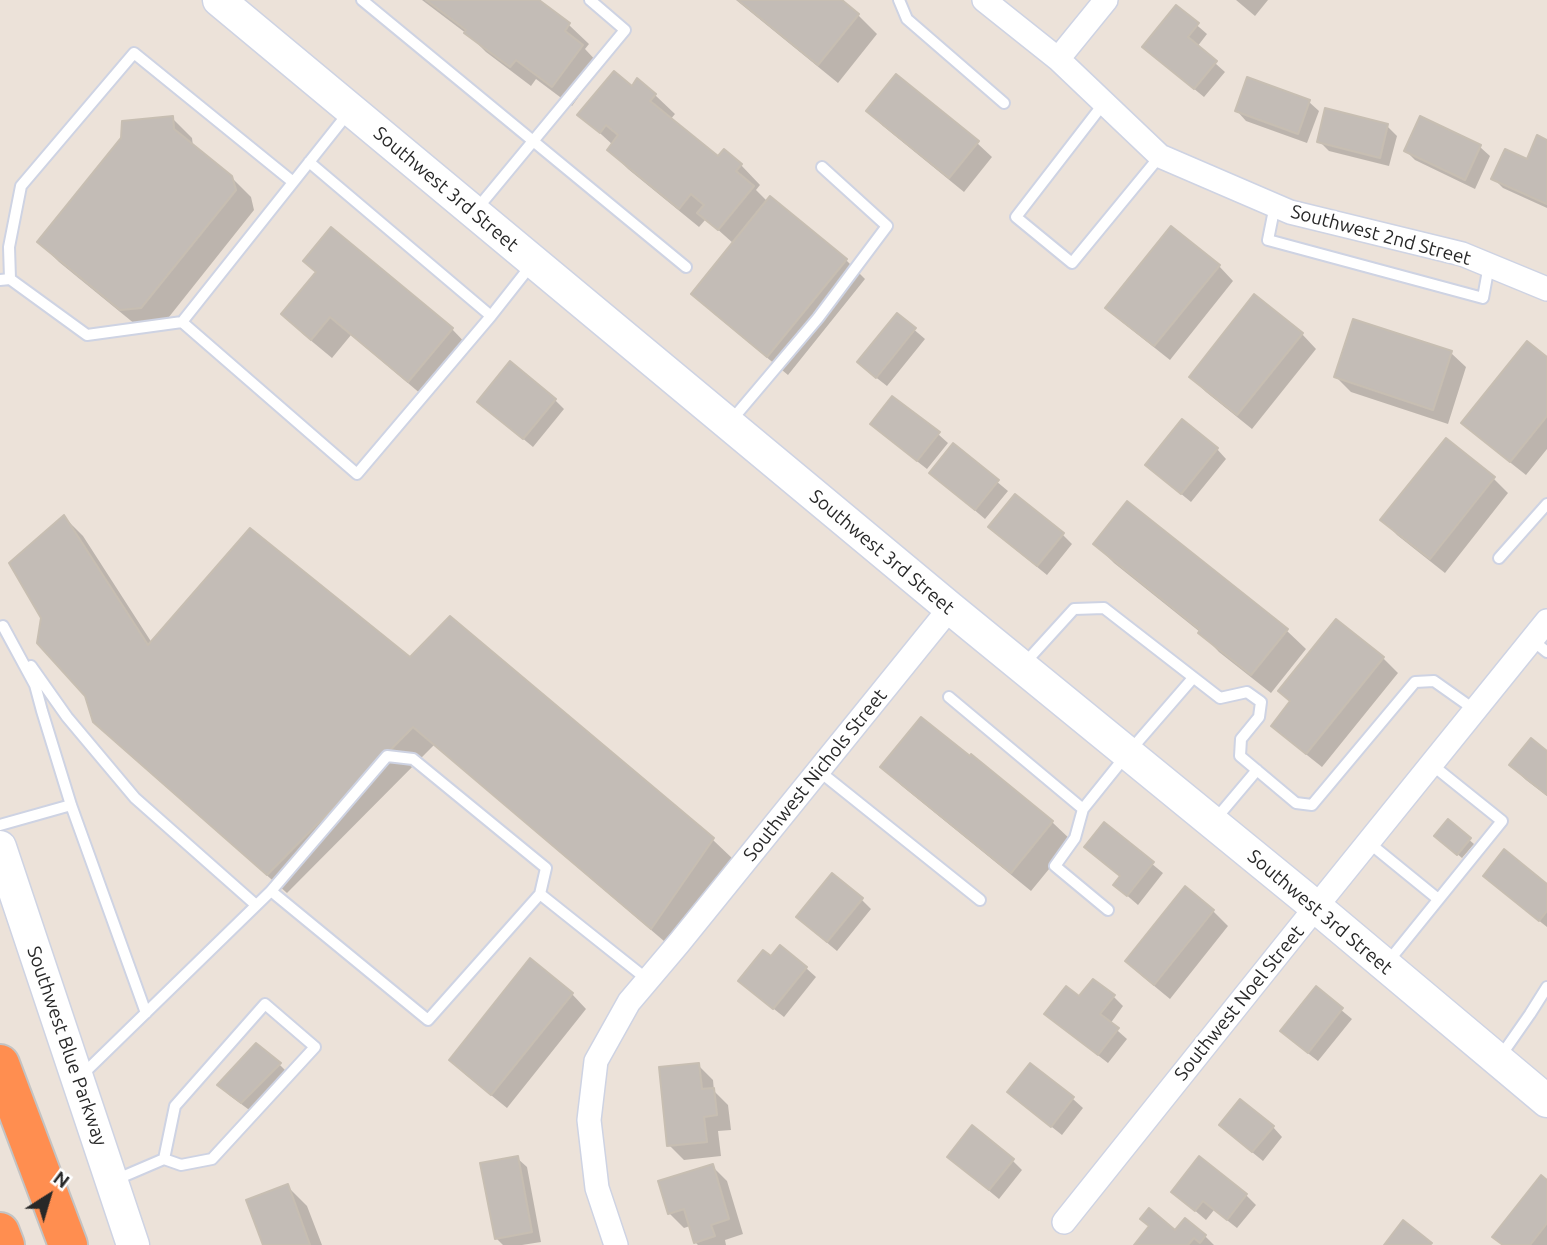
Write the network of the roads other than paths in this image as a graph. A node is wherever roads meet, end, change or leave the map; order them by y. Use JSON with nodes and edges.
{"nodes":[{"id":1,"x":219,"y":0,"type":"edge"},
{"id":2,"x":362,"y":0,"type":"edge"},
{"id":3,"x":590,"y":0,"type":"edge"},
{"id":4,"x":899,"y":0,"type":"edge"},
{"id":5,"x":985,"y":0,"type":"edge"},
{"id":6,"x":1106,"y":0,"type":"edge"},
{"id":7,"x":1058,"y":59,"type":"junction"},
{"id":8,"x":1004,"y":103,"type":"dead end"},
{"id":9,"x":1104,"y":103,"type":"junction"},
{"id":10,"x":351,"y":110,"type":"junction"},
{"id":11,"x":533,"y":140,"type":"junction"},
{"id":12,"x":1160,"y":156,"type":"junction"},
{"id":13,"x":309,"y":162,"type":"junction"},
{"id":14,"x":822,"y":167,"type":"dead end"},
{"id":15,"x":293,"y":182,"type":"junction"},
{"id":16,"x":1275,"y":205,"type":"junction"},
{"id":17,"x":474,"y":212,"type":"junction"},
{"id":18,"x":533,"y":262,"type":"junction"},
{"id":19,"x":1489,"y":265,"type":"junction"},
{"id":20,"x":686,"y":267,"type":"dead end"},
{"id":21,"x":5,"y":280,"type":"edge"},
{"id":22,"x":1547,"y":289,"type":"edge"},
{"id":23,"x":491,"y":316,"type":"junction"},
{"id":24,"x":182,"y":322,"type":"junction"},
{"id":25,"x":729,"y":424,"type":"junction"},
{"id":26,"x":1547,"y":504,"type":"edge"},
{"id":27,"x":1499,"y":558,"type":"dead end"},
{"id":28,"x":950,"y":608,"type":"junction"},
{"id":29,"x":1547,"y":621,"type":"edge"},
{"id":30,"x":2,"y":626,"type":"edge"},
{"id":31,"x":1539,"y":646,"type":"edge"},
{"id":32,"x":1021,"y":667,"type":"junction"},
{"id":33,"x":1193,"y":678,"type":"junction"},
{"id":34,"x":949,"y":697,"type":"dead end"},
{"id":35,"x":1475,"y":710,"type":"junction"},
{"id":36,"x":1128,"y":753,"type":"junction"},
{"id":37,"x":1431,"y":764,"type":"junction"},
{"id":38,"x":1257,"y":770,"type":"junction"},
{"id":39,"x":819,"y":771,"type":"junction"},
{"id":40,"x":71,"y":805,"type":"junction"},
{"id":41,"x":1083,"y":809,"type":"junction"},
{"id":42,"x":1213,"y":823,"type":"junction"},
{"id":43,"x":0,"y":825,"type":"edge"},
{"id":44,"x":1368,"y":842,"type":"junction"},
{"id":45,"x":0,"y":847,"type":"edge"},
{"id":46,"x":271,"y":891,"type":"junction"},
{"id":47,"x":540,"y":894,"type":"junction"},
{"id":48,"x":1438,"y":899,"type":"junction"},
{"id":49,"x":980,"y":900,"type":"dead end"},
{"id":50,"x":256,"y":905,"type":"junction"},
{"id":51,"x":1316,"y":907,"type":"junction"},
{"id":52,"x":1108,"y":909,"type":"dead end"},
{"id":53,"x":1385,"y":965,"type":"junction"},
{"id":54,"x":648,"y":980,"type":"junction"},
{"id":55,"x":1547,"y":987,"type":"edge"},
{"id":56,"x":146,"y":1013,"type":"junction"},
{"id":57,"x":1498,"y":1060,"type":"junction"},
{"id":58,"x":0,"y":1064,"type":"edge"},
{"id":59,"x":78,"y":1079,"type":"junction"},
{"id":60,"x":1547,"y":1101,"type":"edge"},
{"id":61,"x":164,"y":1159,"type":"junction"},
{"id":62,"x":112,"y":1181,"type":"junction"},
{"id":63,"x":1064,"y":1222,"type":"dead end"},
{"id":64,"x":0,"y":1233,"type":"edge"},
{"id":65,"x":5,"y":1245,"type":"edge"},
{"id":66,"x":68,"y":1245,"type":"edge"},
{"id":67,"x":134,"y":1245,"type":"edge"},
{"id":68,"x":616,"y":1245,"type":"edge"}],
"edges":[{"from":1,"to":10,"type":"main road","name":"Southwest 3rd Street"},
{"from":2,"to":11,"type":"lane"},
{"from":3,"to":11,"type":"lane"},
{"from":4,"to":8,"type":"lane"},
{"from":5,"to":7,"type":"street","name":"Southwest 2nd Street"},
{"from":6,"to":7,"type":"street"},
{"from":7,"to":9,"type":"street","name":"Southwest 2nd Street"},
{"from":9,"to":12,"type":"street","name":"Southwest 2nd Street"},
{"from":9,"to":12,"type":"lane"},
{"from":10,"to":13,"type":"lane"},
{"from":10,"to":17,"type":"main road","name":"Southwest 3rd Street"},
{"from":11,"to":17,"type":"lane"},
{"from":11,"to":20,"type":"lane"},
{"from":12,"to":16,"type":"street","name":"Southwest 2nd Street"},
{"from":13,"to":15,"type":"lane"},
{"from":13,"to":23,"type":"lane"},
{"from":14,"to":25,"type":"lane"},
{"from":15,"to":21,"type":"lane"},
{"from":15,"to":24,"type":"lane"},
{"from":16,"to":19,"type":"street","name":"Southwest 2nd Street"},
{"from":16,"to":19,"type":"lane"},
{"from":17,"to":18,"type":"main road","name":"Southwest 3rd Street"},
{"from":18,"to":23,"type":"lane"},
{"from":18,"to":25,"type":"main road","name":"Southwest 3rd Street"},
{"from":19,"to":22,"type":"street","name":"Southwest 2nd Street"},
{"from":21,"to":24,"type":"lane"},
{"from":23,"to":24,"type":"lane"},
{"from":25,"to":28,"type":"main road","name":"Southwest 3rd Street"},
{"from":26,"to":27,"type":"lane"},
{"from":28,"to":32,"type":"main road","name":"Southwest 3rd Street"},
{"from":28,"to":39,"type":"street","name":"Southwest Nichols Street"},
{"from":29,"to":31,"type":"street","name":"Southwest Noel Street"},
{"from":30,"to":40,"type":"lane"},
{"from":30,"to":50,"type":"lane"},
{"from":31,"to":35,"type":"street","name":"Southwest Noel Street"},
{"from":32,"to":33,"type":"lane"},
{"from":32,"to":36,"type":"main road","name":"Southwest 3rd Street"},
{"from":33,"to":36,"type":"lane"},
{"from":33,"to":38,"type":"lane"},
{"from":34,"to":41,"type":"lane"},
{"from":35,"to":37,"type":"street","name":"Southwest Noel Street"},
{"from":35,"to":38,"type":"lane"},
{"from":36,"to":41,"type":"lane"},
{"from":36,"to":42,"type":"main road","name":"Southwest 3rd Street"},
{"from":37,"to":44,"type":"street","name":"Southwest Noel Street"},
{"from":37,"to":48,"type":"lane"},
{"from":38,"to":42,"type":"lane"},
{"from":39,"to":49,"type":"lane"},
{"from":39,"to":54,"type":"street","name":"Southwest Nichols Street"},
{"from":40,"to":43,"type":"lane"},
{"from":40,"to":56,"type":"lane"},
{"from":41,"to":52,"type":"lane"},
{"from":42,"to":51,"type":"main road","name":"Southwest 3rd Street"},
{"from":44,"to":48,"type":"lane"},
{"from":44,"to":51,"type":"street","name":"Southwest Noel Street"},
{"from":45,"to":59,"type":"main road","name":"Southwest Blue Parkway"},
{"from":46,"to":47,"type":"lane"},
{"from":46,"to":47,"type":"lane"},
{"from":46,"to":50,"type":"lane"},
{"from":47,"to":54,"type":"lane"},
{"from":48,"to":53,"type":"lane"},
{"from":50,"to":56,"type":"lane"},
{"from":51,"to":53,"type":"main road","name":"Southwest 3rd Street"},
{"from":51,"to":63,"type":"street","name":"Southwest Noel Street"},
{"from":53,"to":57,"type":"main road","name":"Southwest 3rd Street"},
{"from":54,"to":68,"type":"street","name":"Southwest Nichols Street"},
{"from":55,"to":57,"type":"lane"},
{"from":56,"to":59,"type":"lane"},
{"from":57,"to":60,"type":"main road","name":"Southwest 3rd Street"},
{"from":58,"to":66,"type":"highway"},
{"from":59,"to":62,"type":"main road","name":"Southwest Blue Parkway"},
{"from":61,"to":61,"type":"lane"},
{"from":61,"to":62,"type":"lane"},
{"from":62,"to":67,"type":"main road","name":"Southwest Blue Parkway"},
{"from":64,"to":65,"type":"highway"}]}
